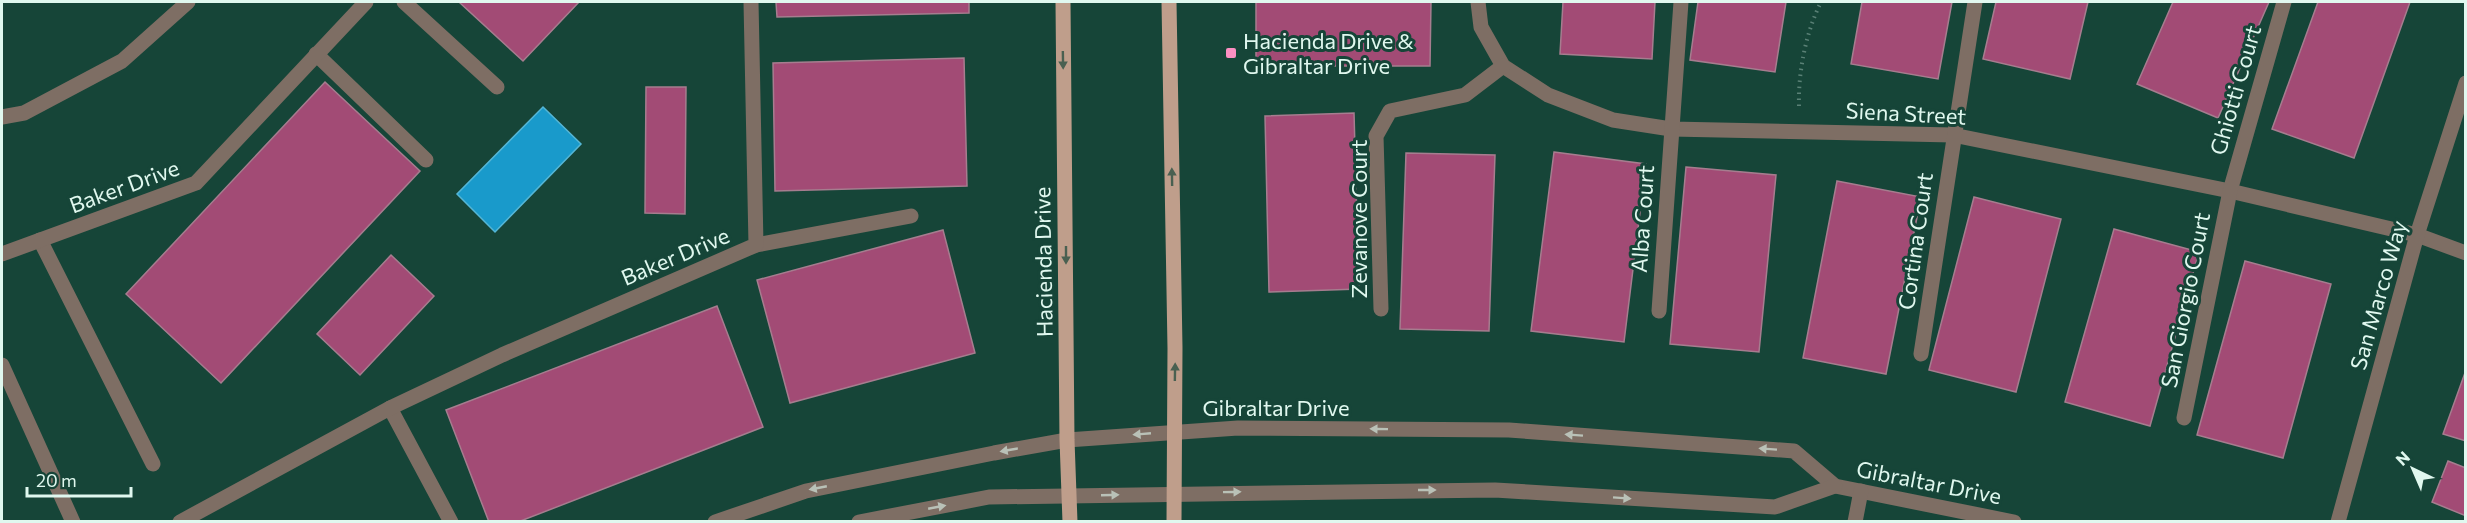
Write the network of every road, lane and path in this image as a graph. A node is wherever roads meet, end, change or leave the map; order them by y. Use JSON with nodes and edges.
{"nodes":[{"id":1,"x":188,"y":2,"type":"edge"},
{"id":2,"x":366,"y":2,"type":"edge"},
{"id":3,"x":404,"y":2,"type":"edge"},
{"id":4,"x":751,"y":2,"type":"edge"},
{"id":5,"x":1063,"y":2,"type":"edge"},
{"id":6,"x":1169,"y":2,"type":"edge"},
{"id":7,"x":1478,"y":2,"type":"edge"},
{"id":8,"x":1681,"y":2,"type":"edge"},
{"id":9,"x":1821,"y":2,"type":"edge"},
{"id":10,"x":1975,"y":2,"type":"edge"},
{"id":11,"x":2284,"y":2,"type":"edge"},
{"id":12,"x":316,"y":54,"type":"junction"},
{"id":13,"x":1503,"y":66,"type":"junction"},
{"id":14,"x":2466,"y":83,"type":"edge"},
{"id":15,"x":497,"y":87,"type":"dead end"},
{"id":16,"x":2,"y":117,"type":"edge"},
{"id":17,"x":1671,"y":129,"type":"junction"},
{"id":18,"x":1800,"y":131,"type":"junction"},
{"id":19,"x":1953,"y":135,"type":"junction"},
{"id":20,"x":426,"y":160,"type":"dead end"},
{"id":21,"x":2230,"y":191,"type":"junction"},
{"id":22,"x":911,"y":216,"type":"dead end"},
{"id":23,"x":2417,"y":235,"type":"junction"},
{"id":24,"x":40,"y":240,"type":"junction"},
{"id":25,"x":756,"y":245,"type":"junction"},
{"id":26,"x":2466,"y":253,"type":"edge"},
{"id":27,"x":2,"y":254,"type":"edge"},
{"id":28,"x":1381,"y":309,"type":"dead end"},
{"id":29,"x":1659,"y":311,"type":"dead end"},
{"id":30,"x":1922,"y":354,"type":"dead end"},
{"id":31,"x":2,"y":365,"type":"edge"},
{"id":32,"x":390,"y":408,"type":"junction"},
{"id":33,"x":2184,"y":418,"type":"dead end"},
{"id":34,"x":1174,"y":431,"type":"junction"},
{"id":35,"x":1067,"y":440,"type":"junction"},
{"id":36,"x":153,"y":464,"type":"dead end"},
{"id":37,"x":1835,"y":486,"type":"junction"},
{"id":38,"x":1861,"y":491,"type":"junction"},
{"id":39,"x":1173,"y":492,"type":"junction"},
{"id":40,"x":1070,"y":496,"type":"junction"},
{"id":41,"x":73,"y":522,"type":"edge"},
{"id":42,"x":180,"y":522,"type":"edge"},
{"id":43,"x":451,"y":522,"type":"edge"},
{"id":44,"x":715,"y":522,"type":"edge"},
{"id":45,"x":859,"y":522,"type":"edge"},
{"id":46,"x":1070,"y":522,"type":"edge"},
{"id":47,"x":1174,"y":522,"type":"edge"},
{"id":48,"x":1856,"y":522,"type":"edge"},
{"id":49,"x":2014,"y":522,"type":"edge"},
{"id":50,"x":2338,"y":522,"type":"edge"}],
"edges":[{"from":1,"to":16,"type":"street"},
{"from":2,"to":12,"type":"street","name":"Baker Drive"},
{"from":3,"to":15,"type":"street"},
{"from":4,"to":25,"type":"street","name":"Baker Drive"},
{"from":5,"to":35,"type":"main road","name":"Hacienda Drive","one_way":true},
{"from":34,"to":6,"type":"main road","one_way":true},
{"from":7,"to":13,"type":"street","name":"Siena Street"},
{"from":8,"to":17,"type":"street","name":"Alba Court"},
{"from":9,"to":18,"type":"path"},
{"from":10,"to":19,"type":"street","name":"Cortina Court"},
{"from":11,"to":21,"type":"street","name":"Ghiotti Court"},
{"from":12,"to":20,"type":"street"},
{"from":12,"to":24,"type":"street","name":"Baker Drive"},
{"from":13,"to":17,"type":"street","name":"Siena Street"},
{"from":13,"to":28,"type":"street","name":"Zevanove Court"},
{"from":14,"to":23,"type":"street","name":"San Marco Way"},
{"from":17,"to":18,"type":"street","name":"Siena Street"},
{"from":17,"to":29,"type":"street","name":"Alba Court"},
{"from":18,"to":19,"type":"street","name":"Siena Street"},
{"from":19,"to":21,"type":"street","name":"Siena Street"},
{"from":19,"to":30,"type":"street","name":"Cortina Court"},
{"from":21,"to":23,"type":"street","name":"Siena Street"},
{"from":21,"to":33,"type":"street","name":"San Giorgio Court"},
{"from":22,"to":25,"type":"street"},
{"from":23,"to":26,"type":"street","name":"Siena Street"},
{"from":23,"to":50,"type":"street","name":"San Marco Way"},
{"from":24,"to":27,"type":"street","name":"Baker Drive"},
{"from":24,"to":36,"type":"street"},
{"from":25,"to":32,"type":"street","name":"Baker Drive"},
{"from":31,"to":41,"type":"street"},
{"from":32,"to":42,"type":"street","name":"Baker Drive"},
{"from":32,"to":43,"type":"street"},
{"from":34,"to":35,"type":"street","name":"Gibraltar Drive","one_way":true},
{"from":37,"to":34,"type":"street","name":"Gibraltar Drive","one_way":true},
{"from":34,"to":39,"type":"main road"},
{"from":35,"to":40,"type":"main road","name":"Hacienda Drive"},
{"from":35,"to":44,"type":"street","name":"Gibraltar Drive","one_way":true},
{"from":37,"to":38,"type":"street","name":"Gibraltar Drive"},
{"from":39,"to":37,"type":"street","name":"Gibraltar Drive","one_way":true},
{"from":38,"to":48,"type":"street"},
{"from":38,"to":49,"type":"street","name":"Gibraltar Drive"},
{"from":40,"to":39,"type":"street","name":"Gibraltar Drive","one_way":true},
{"from":39,"to":47,"type":"main road"},
{"from":45,"to":40,"type":"street","name":"Gibraltar Drive","one_way":true},
{"from":40,"to":46,"type":"main road","name":"Hacienda Drive"}]}
